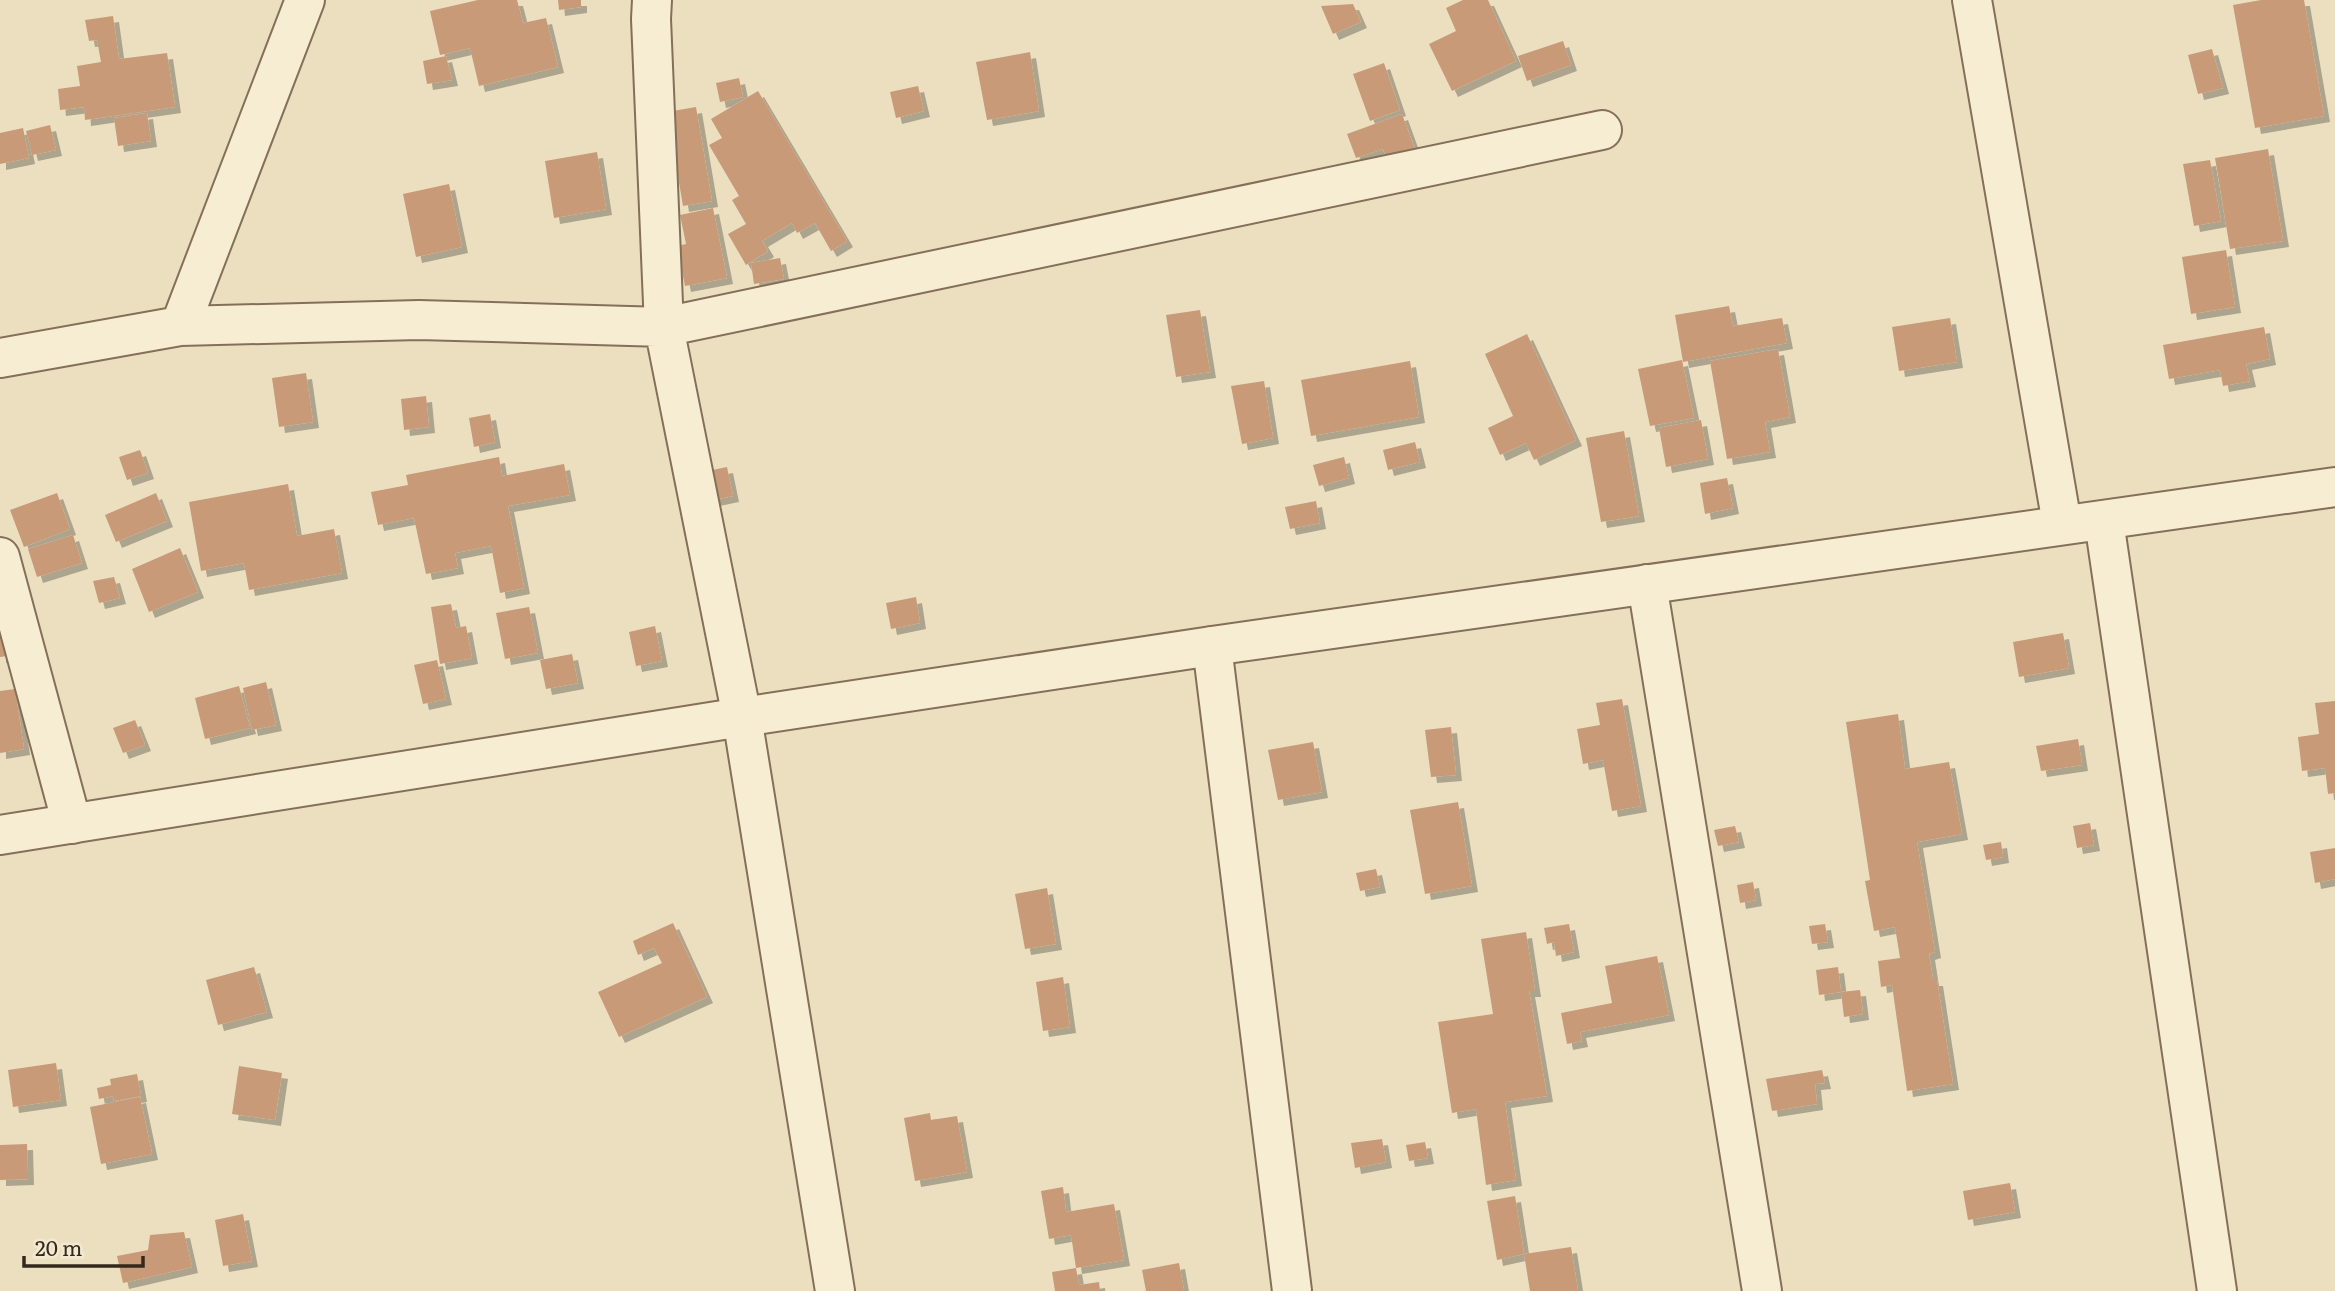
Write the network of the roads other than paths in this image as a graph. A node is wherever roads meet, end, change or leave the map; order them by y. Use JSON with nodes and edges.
{"nodes":[{"id":1,"x":305,"y":0,"type":"edge"},
{"id":2,"x":652,"y":0,"type":"edge"},
{"id":3,"x":1972,"y":0,"type":"edge"},
{"id":4,"x":1602,"y":130,"type":"dead end"},
{"id":5,"x":180,"y":326,"type":"junction"},
{"id":6,"x":664,"y":327,"type":"junction"},
{"id":7,"x":0,"y":358,"type":"edge"},
{"id":8,"x":2335,"y":487,"type":"edge"},
{"id":9,"x":2104,"y":521,"type":"junction"},
{"id":10,"x":2062,"y":524,"type":"junction"},
{"id":11,"x":0,"y":558,"type":"edge"},
{"id":12,"x":1647,"y":584,"type":"junction"},
{"id":13,"x":1212,"y":646,"type":"junction"},
{"id":14,"x":741,"y":717,"type":"junction"},
{"id":15,"x":72,"y":824,"type":"junction"},
{"id":16,"x":0,"y":835,"type":"edge"},
{"id":17,"x":835,"y":1291,"type":"edge"},
{"id":18,"x":1292,"y":1291,"type":"edge"},
{"id":19,"x":1762,"y":1291,"type":"edge"},
{"id":20,"x":2217,"y":1291,"type":"edge"}],
"edges":[{"from":1,"to":5,"type":"street"},
{"from":2,"to":6,"type":"street"},
{"from":3,"to":10,"type":"street"},
{"from":4,"to":6,"type":"street"},
{"from":5,"to":6,"type":"street"},
{"from":5,"to":7,"type":"street"},
{"from":6,"to":14,"type":"street"},
{"from":8,"to":9,"type":"street"},
{"from":9,"to":10,"type":"street"},
{"from":9,"to":20,"type":"street"},
{"from":10,"to":12,"type":"street"},
{"from":11,"to":15,"type":"street"},
{"from":12,"to":13,"type":"street"},
{"from":12,"to":19,"type":"street"},
{"from":13,"to":14,"type":"street"},
{"from":13,"to":18,"type":"street"},
{"from":14,"to":15,"type":"street"},
{"from":14,"to":17,"type":"street"},
{"from":15,"to":16,"type":"street"}]}
